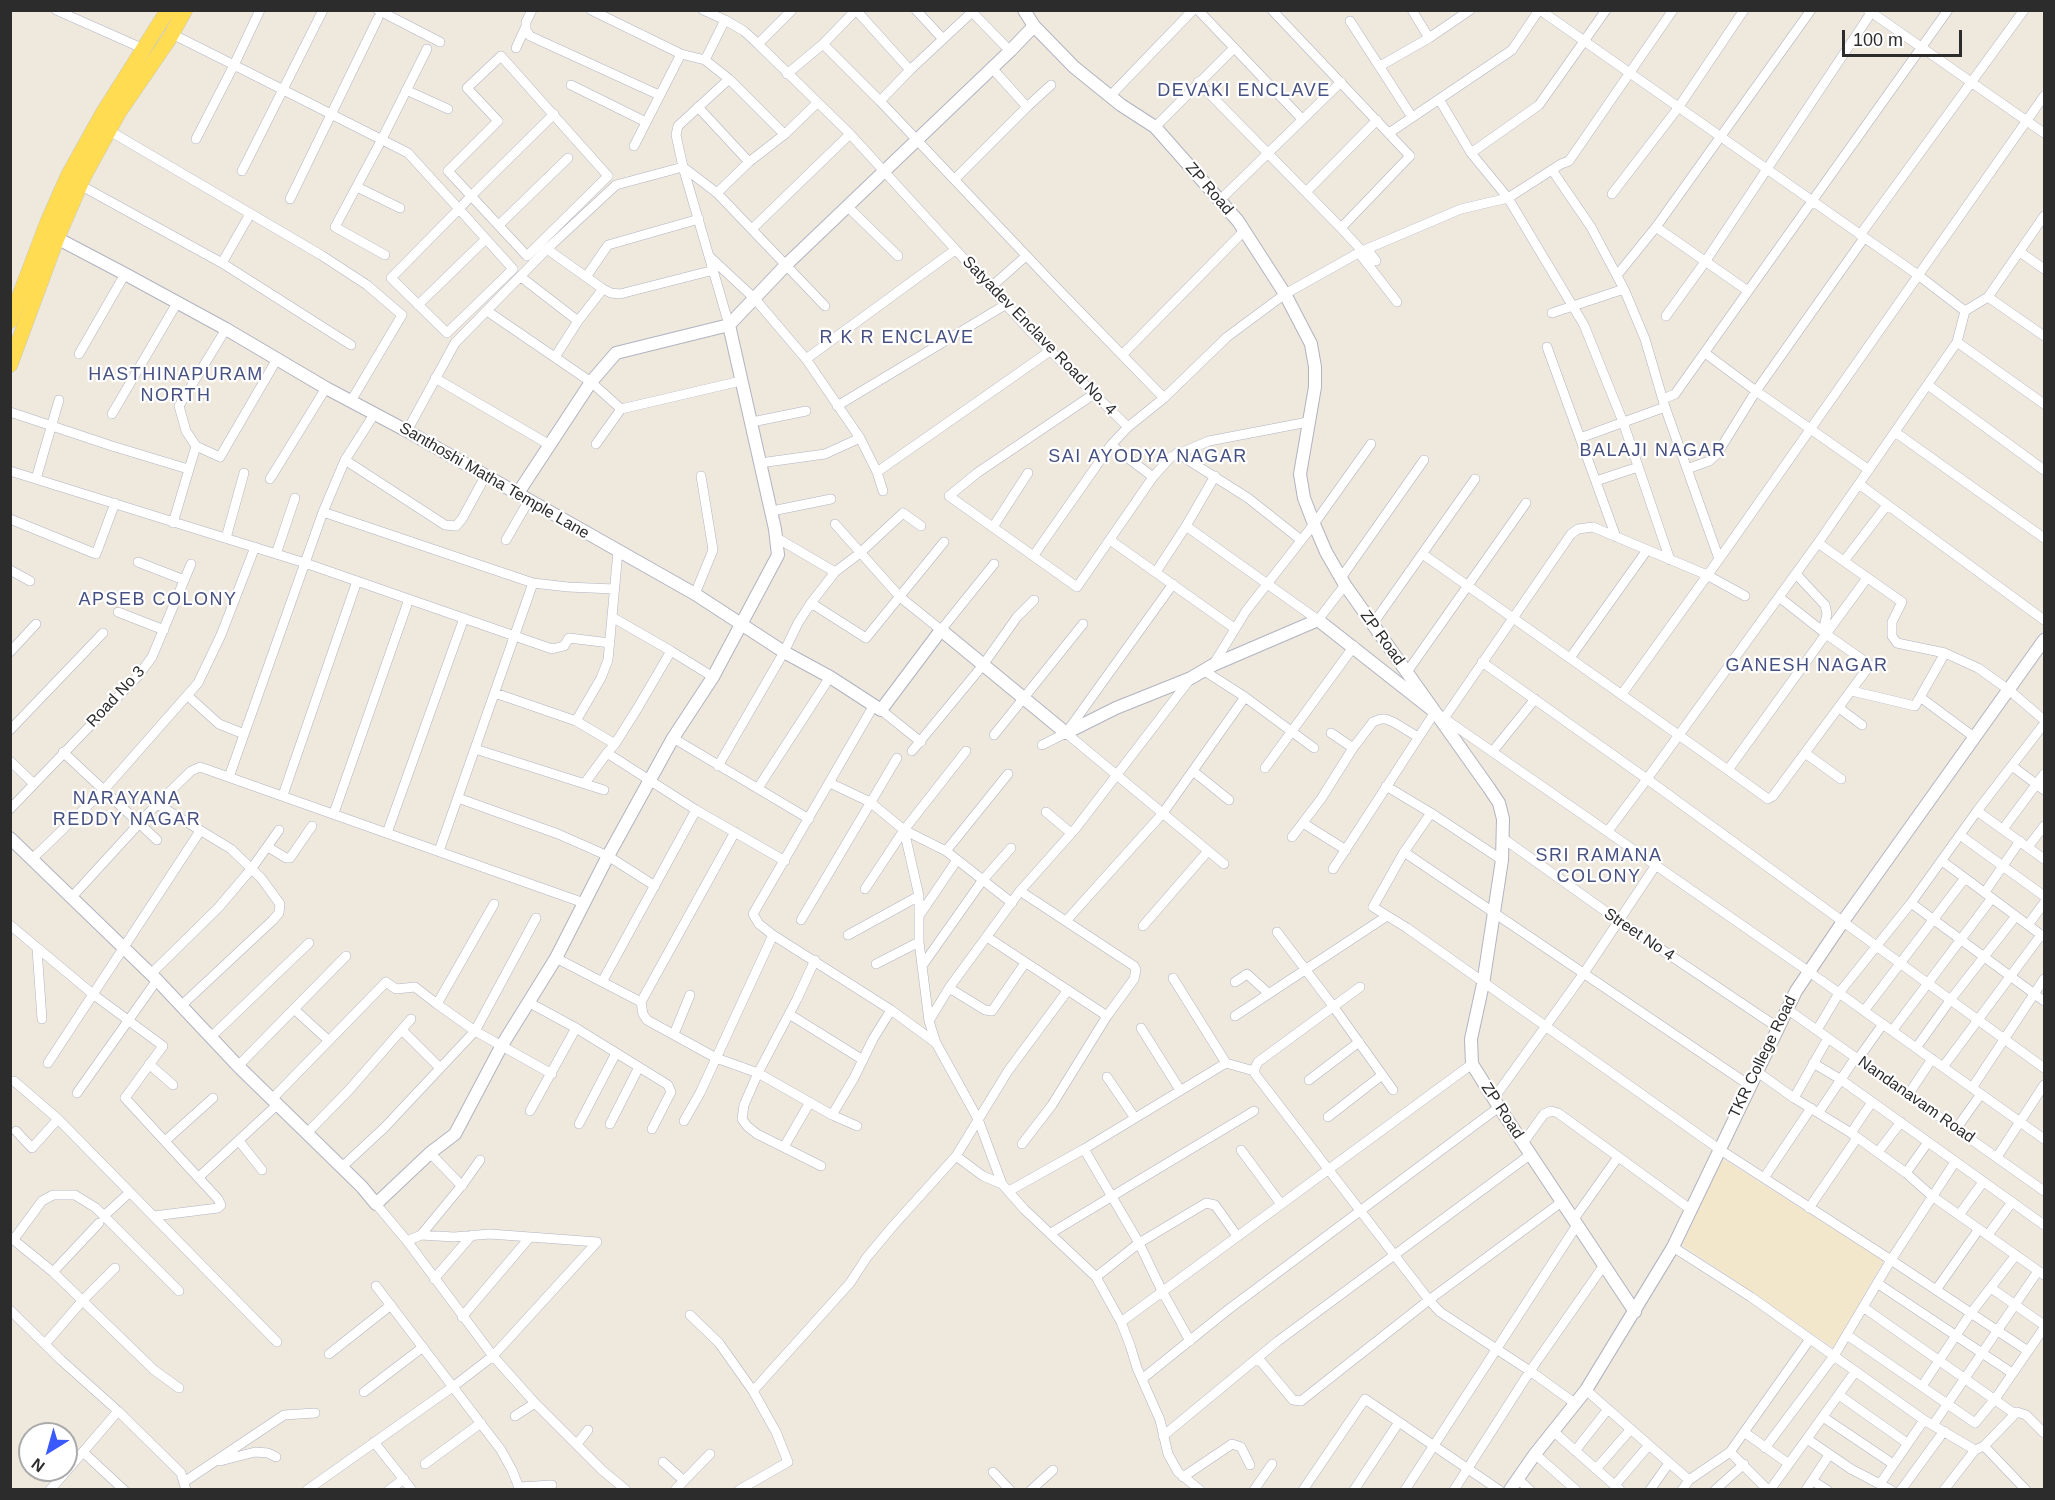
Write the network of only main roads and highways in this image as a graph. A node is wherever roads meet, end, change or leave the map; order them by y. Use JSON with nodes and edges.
{"nodes":[{"id":1,"x":168,"y":10,"type":"edge"},
{"id":2,"x":185,"y":10,"type":"edge"},
{"id":3,"x":50,"y":235,"type":"junction"},
{"id":4,"x":10,"y":321,"type":"edge"},
{"id":5,"x":10,"y":365,"type":"edge"}],
"edges":[{"from":1,"to":3,"type":"main road"},
{"from":2,"to":3,"type":"main road"},
{"from":3,"to":4,"type":"main road"},
{"from":3,"to":5,"type":"main road"}]}
